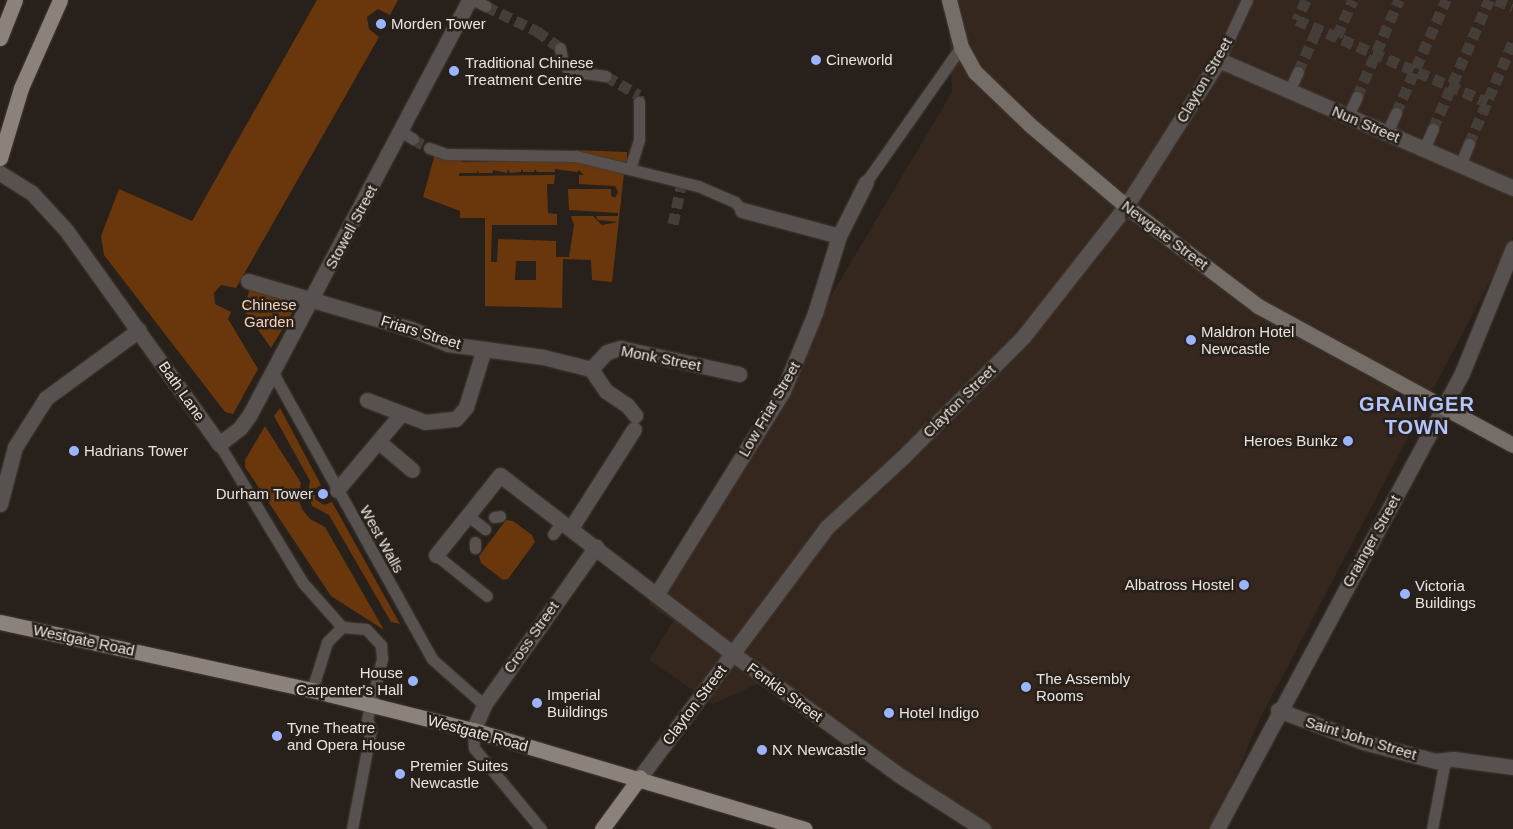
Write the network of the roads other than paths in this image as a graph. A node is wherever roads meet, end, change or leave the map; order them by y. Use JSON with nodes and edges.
{"nodes":[{"id":1,"x":15,"y":0,"type":"edge"},
{"id":2,"x":60,"y":0,"type":"edge"},
{"id":3,"x":469,"y":0,"type":"edge"},
{"id":4,"x":474,"y":0,"type":"edge"},
{"id":5,"x":949,"y":0,"type":"edge"},
{"id":6,"x":1247,"y":0,"type":"edge"},
{"id":7,"x":486,"y":6,"type":"tunnel mouth"},
{"id":8,"x":0,"y":38,"type":"edge"},
{"id":9,"x":961,"y":47,"type":"junction"},
{"id":10,"x":560,"y":48,"type":"tunnel mouth"},
{"id":11,"x":1219,"y":60,"type":"junction"},
{"id":12,"x":1298,"y":72,"type":"tunnel mouth"},
{"id":13,"x":606,"y":76,"type":"tunnel mouth"},
{"id":14,"x":1289,"y":91,"type":"junction"},
{"id":15,"x":1357,"y":97,"type":"tunnel mouth"},
{"id":16,"x":639,"y":102,"type":"dead end"},
{"id":17,"x":1396,"y":113,"type":"tunnel mouth"},
{"id":18,"x":1348,"y":116,"type":"junction"},
{"id":19,"x":1433,"y":129,"type":"tunnel mouth"},
{"id":20,"x":3,"y":133,"type":"edge"},
{"id":21,"x":1387,"y":133,"type":"junction"},
{"id":22,"x":1469,"y":144,"type":"tunnel mouth"},
{"id":23,"x":429,"y":148,"type":"tunnel mouth"},
{"id":24,"x":1424,"y":149,"type":"junction"},
{"id":25,"x":0,"y":158,"type":"edge"},
{"id":26,"x":1460,"y":165,"type":"junction"},
{"id":27,"x":630,"y":169,"type":"junction"},
{"id":28,"x":0,"y":174,"type":"edge"},
{"id":29,"x":866,"y":182,"type":"joint"},
{"id":30,"x":1513,"y":188,"type":"edge"},
{"id":31,"x":1126,"y":206,"type":"junction"},
{"id":32,"x":742,"y":210,"type":"joint"},
{"id":33,"x":838,"y":236,"type":"junction"},
{"id":34,"x":1513,"y":248,"type":"edge"},
{"id":35,"x":248,"y":281,"type":"dead end"},
{"id":36,"x":312,"y":298,"type":"junction"},
{"id":37,"x":139,"y":330,"type":"junction"},
{"id":38,"x":484,"y":349,"type":"junction"},
{"id":39,"x":590,"y":369,"type":"junction"},
{"id":40,"x":273,"y":373,"type":"junction"},
{"id":41,"x":739,"y":374,"type":"dead end"},
{"id":42,"x":367,"y":400,"type":"dead end"},
{"id":43,"x":1443,"y":409,"type":"junction"},
{"id":44,"x":401,"y":414,"type":"junction"},
{"id":45,"x":379,"y":442,"type":"junction"},
{"id":46,"x":219,"y":444,"type":"junction"},
{"id":47,"x":1513,"y":445,"type":"edge"},
{"id":48,"x":412,"y":470,"type":"dead end"},
{"id":49,"x":337,"y":490,"type":"junction"},
{"id":50,"x":0,"y":504,"type":"edge"},
{"id":51,"x":467,"y":515,"type":"junction"},
{"id":52,"x":562,"y":528,"type":"junction"},
{"id":53,"x":485,"y":529,"type":"dead end"},
{"id":54,"x":596,"y":547,"type":"junction"},
{"id":55,"x":436,"y":555,"type":"joint"},
{"id":56,"x":656,"y":594,"type":"junction"},
{"id":57,"x":487,"y":596,"type":"dead end"},
{"id":58,"x":0,"y":616,"type":"edge"},
{"id":59,"x":0,"y":622,"type":"edge"},
{"id":60,"x":18,"y":625,"type":"junction"},
{"id":61,"x":342,"y":627,"type":"junction"},
{"id":62,"x":733,"y":654,"type":"junction"},
{"id":63,"x":312,"y":690,"type":"junction"},
{"id":64,"x":371,"y":705,"type":"junction"},
{"id":65,"x":484,"y":705,"type":"junction"},
{"id":66,"x":1278,"y":710,"type":"junction"},
{"id":67,"x":473,"y":730,"type":"junction"},
{"id":68,"x":1445,"y":760,"type":"junction"},
{"id":69,"x":1513,"y":767,"type":"edge"},
{"id":70,"x":640,"y":778,"type":"junction"},
{"id":71,"x":352,"y":829,"type":"edge"},
{"id":72,"x":541,"y":829,"type":"edge"},
{"id":73,"x":602,"y":829,"type":"edge"},
{"id":74,"x":805,"y":829,"type":"edge"},
{"id":75,"x":983,"y":829,"type":"edge"},
{"id":76,"x":1217,"y":829,"type":"edge"},
{"id":77,"x":1432,"y":829,"type":"edge"}],
"edges":[{"from":1,"to":8,"type":"main road"},
{"from":2,"to":20,"type":"main road"},
{"from":3,"to":36,"type":"street","name":"Stowell Street"},
{"from":4,"to":7,"type":"street"},
{"from":5,"to":9,"type":"main road","name":"Newgate Street"},
{"from":6,"to":11,"type":"street","name":"Clayton Street"},
{"from":9,"to":29,"type":"street"},
{"from":9,"to":31,"type":"main road","name":"Newgate Street"},
{"from":10,"to":13,"type":"street"},
{"from":11,"to":14,"type":"street","name":"Nun Street"},
{"from":11,"to":31,"type":"street","name":"Clayton Street"},
{"from":12,"to":14,"type":"street"},
{"from":14,"to":18,"type":"street","name":"Nun Street"},
{"from":15,"to":18,"type":"street"},
{"from":16,"to":27,"type":"street"},
{"from":17,"to":21,"type":"street"},
{"from":18,"to":21,"type":"street","name":"Nun Street"},
{"from":19,"to":24,"type":"street"},
{"from":20,"to":25,"type":"main road"},
{"from":21,"to":24,"type":"street","name":"Nun Street"},
{"from":22,"to":26,"type":"street"},
{"from":23,"to":27,"type":"street"},
{"from":24,"to":26,"type":"street","name":"Nun Street"},
{"from":26,"to":30,"type":"street","name":"Nun Street"},
{"from":27,"to":32,"type":"street"},
{"from":28,"to":37,"type":"street","name":"Bath Lane"},
{"from":29,"to":33,"type":"street","name":"Low Friar Street"},
{"from":31,"to":43,"type":"main road","name":"Newgate Street"},
{"from":31,"to":62,"type":"street","name":"Clayton Street"},
{"from":32,"to":33,"type":"street"},
{"from":33,"to":56,"type":"street","name":"Low Friar Street"},
{"from":34,"to":43,"type":"street","name":"Grainger Street"},
{"from":35,"to":36,"type":"street","name":"Friars Street"},
{"from":36,"to":38,"type":"street","name":"Friars Street"},
{"from":36,"to":40,"type":"street","name":"Stowell Street"},
{"from":37,"to":46,"type":"street","name":"Bath Lane"},
{"from":37,"to":50,"type":"street"},
{"from":38,"to":39,"type":"street","name":"Friars Street"},
{"from":38,"to":44,"type":"street"},
{"from":39,"to":41,"type":"street","name":"Monk Street"},
{"from":39,"to":52,"type":"street"},
{"from":40,"to":46,"type":"street","name":"Stowell Street"},
{"from":40,"to":49,"type":"street","name":"West Walls"},
{"from":42,"to":44,"type":"street"},
{"from":43,"to":47,"type":"main road","name":"Newgate Street"},
{"from":43,"to":66,"type":"street","name":"Grainger Street"},
{"from":44,"to":45,"type":"street"},
{"from":45,"to":48,"type":"street"},
{"from":45,"to":49,"type":"street"},
{"from":46,"to":61,"type":"street","name":"Bath Lane"},
{"from":49,"to":65,"type":"street","name":"West Walls"},
{"from":51,"to":52,"type":"street","name":"Fenkle Street"},
{"from":51,"to":53,"type":"street"},
{"from":51,"to":55,"type":"street"},
{"from":52,"to":54,"type":"street","name":"Fenkle Street"},
{"from":54,"to":56,"type":"street","name":"Fenkle Street"},
{"from":54,"to":65,"type":"street","name":"Cross Street"},
{"from":55,"to":57,"type":"street"},
{"from":56,"to":62,"type":"street","name":"Fenkle Street"},
{"from":58,"to":60,"type":"main road"},
{"from":59,"to":60,"type":"main road","name":"Westgate Road"},
{"from":60,"to":63,"type":"main road","name":"Westgate Road"},
{"from":61,"to":63,"type":"street"},
{"from":61,"to":64,"type":"street"},
{"from":62,"to":70,"type":"street","name":"Clayton Street"},
{"from":62,"to":75,"type":"street","name":"Fenkle Street"},
{"from":63,"to":64,"type":"main road","name":"Westgate Road"},
{"from":64,"to":67,"type":"main road","name":"Westgate Road"},
{"from":64,"to":71,"type":"street"},
{"from":65,"to":67,"type":"street","name":"Cross Street"},
{"from":66,"to":68,"type":"street","name":"Saint John Street"},
{"from":66,"to":76,"type":"street","name":"Grainger Street"},
{"from":67,"to":70,"type":"main road","name":"Westgate Road"},
{"from":67,"to":72,"type":"street"},
{"from":68,"to":69,"type":"street","name":"Saint John Street"},
{"from":68,"to":77,"type":"street"},
{"from":70,"to":73,"type":"main road"},
{"from":70,"to":74,"type":"main road","name":"Westgate Road"}]}
